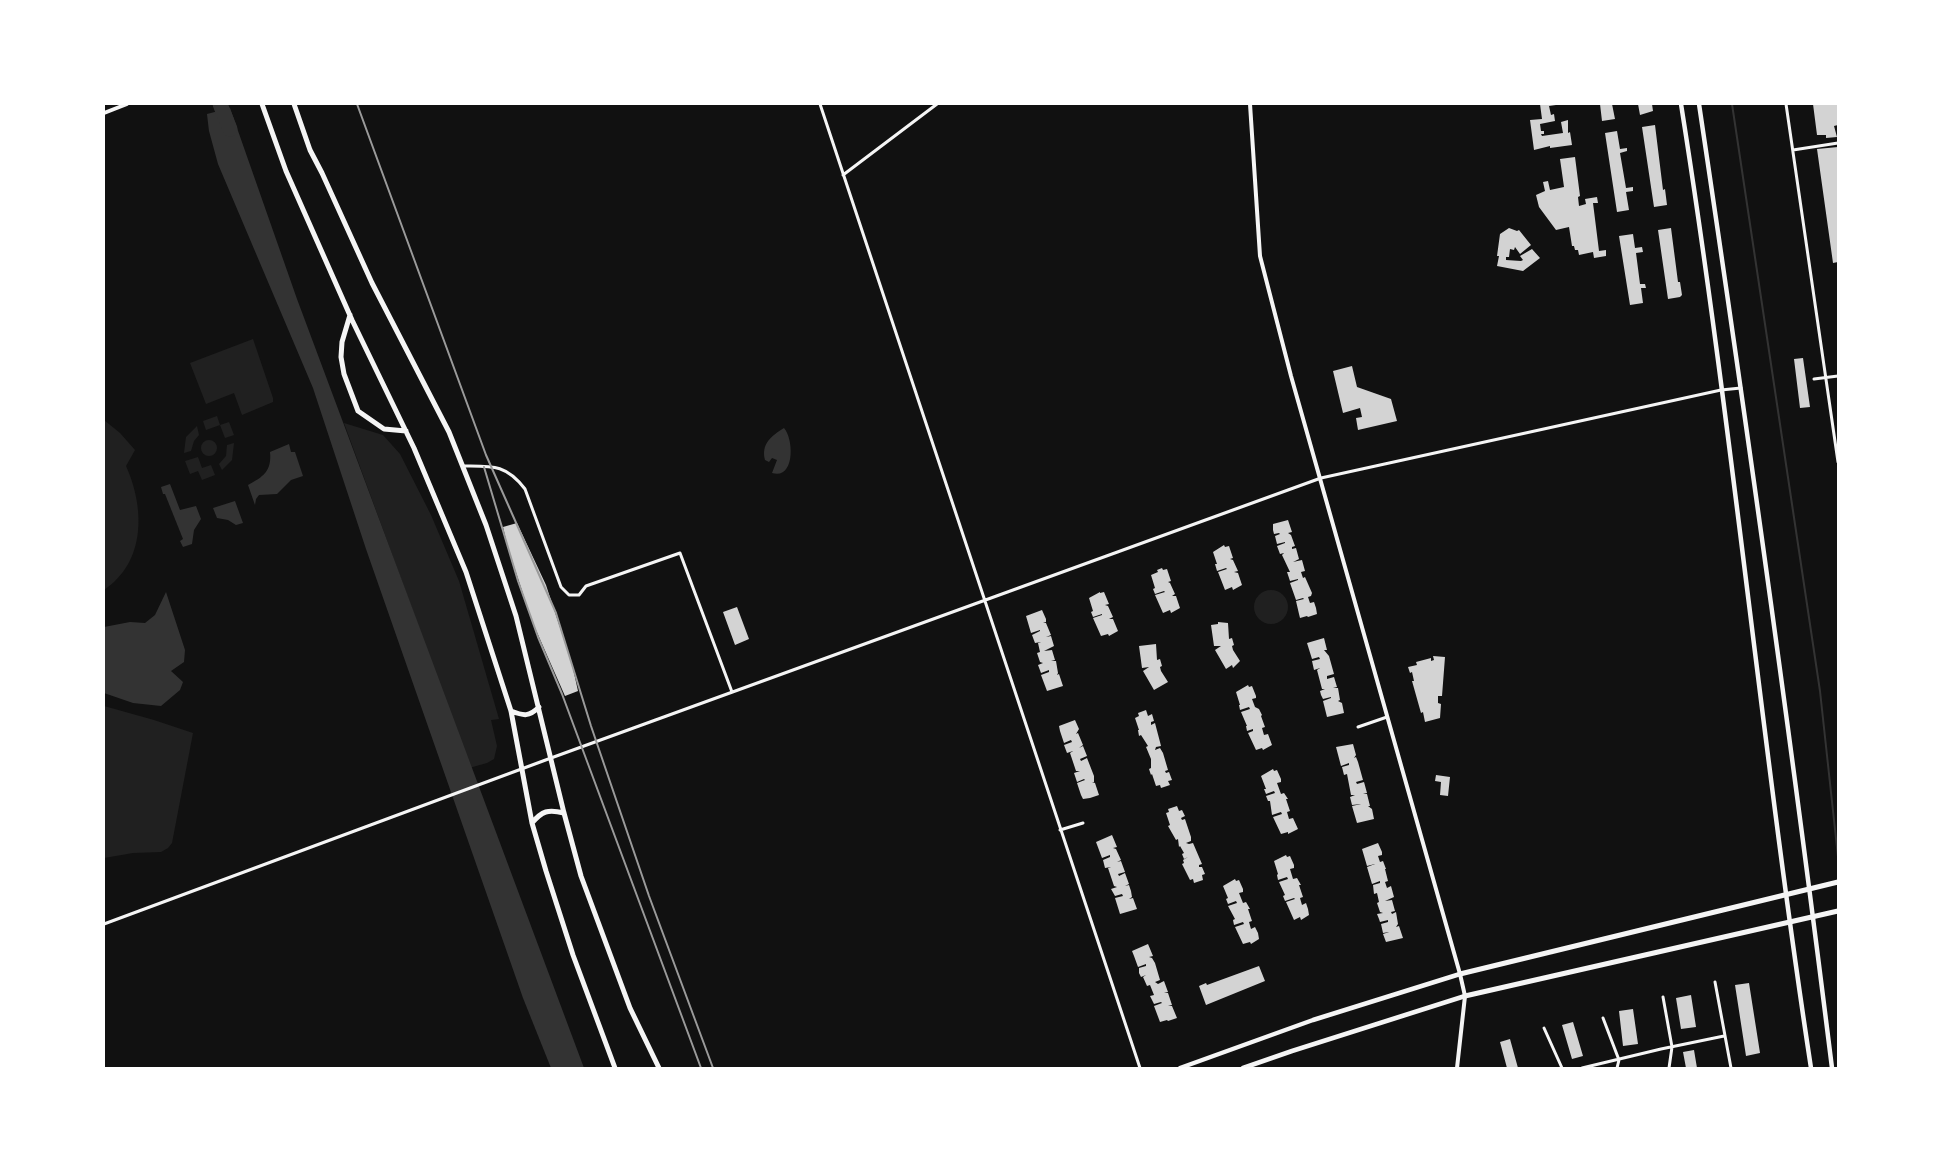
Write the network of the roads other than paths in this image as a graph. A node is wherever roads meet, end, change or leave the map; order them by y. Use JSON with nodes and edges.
{"nodes":[{"id":1,"x":127,"y":104,"type":"edge"},
{"id":2,"x":262,"y":104,"type":"edge"},
{"id":3,"x":294,"y":104,"type":"edge"},
{"id":4,"x":820,"y":104,"type":"edge"},
{"id":5,"x":937,"y":104,"type":"edge"},
{"id":6,"x":1250,"y":104,"type":"edge"},
{"id":7,"x":1681,"y":104,"type":"edge"},
{"id":8,"x":1699,"y":104,"type":"edge"},
{"id":9,"x":1786,"y":104,"type":"edge"},
{"id":10,"x":104,"y":113,"type":"edge"},
{"id":11,"x":1839,"y":143,"type":"edge"},
{"id":12,"x":1792,"y":150,"type":"junction"},
{"id":13,"x":843,"y":175,"type":"junction"},
{"id":14,"x":350,"y":315,"type":"junction"},
{"id":15,"x":1839,"y":376,"type":"edge"},
{"id":16,"x":1827,"y":378,"type":"junction"},
{"id":17,"x":1814,"y":379,"type":"dead end"},
{"id":18,"x":1741,"y":388,"type":"junction"},
{"id":19,"x":1721,"y":390,"type":"junction"},
{"id":20,"x":406,"y":431,"type":"junction"},
{"id":21,"x":1839,"y":462,"type":"edge"},
{"id":22,"x":463,"y":466,"type":"junction"},
{"id":23,"x":1321,"y":478,"type":"junction"},
{"id":24,"x":983,"y":600,"type":"junction"},
{"id":25,"x":732,"y":692,"type":"junction"},
{"id":26,"x":539,"y":707,"type":"junction"},
{"id":27,"x":512,"y":711,"type":"junction"},
{"id":28,"x":1387,"y":717,"type":"junction"},
{"id":29,"x":1358,"y":727,"type":"dead end"},
{"id":30,"x":550,"y":758,"type":"junction"},
{"id":31,"x":522,"y":769,"type":"junction"},
{"id":32,"x":564,"y":813,"type":"junction"},
{"id":33,"x":532,"y":823,"type":"junction"},
{"id":34,"x":1083,"y":823,"type":"dead end"},
{"id":35,"x":1060,"y":830,"type":"junction"},
{"id":36,"x":1835,"y":883,"type":"edge"},
{"id":37,"x":1810,"y":889,"type":"junction"},
{"id":38,"x":1786,"y":894,"type":"junction"},
{"id":39,"x":1838,"y":911,"type":"edge"},
{"id":40,"x":1814,"y":916,"type":"junction"},
{"id":41,"x":1788,"y":922,"type":"junction"},
{"id":42,"x":104,"y":924,"type":"edge"},
{"id":43,"x":1461,"y":974,"type":"junction"},
{"id":44,"x":1715,"y":982,"type":"dead end"},
{"id":45,"x":1465,"y":996,"type":"junction"},
{"id":46,"x":1663,"y":997,"type":"dead end"},
{"id":47,"x":1603,"y":1018,"type":"dead end"},
{"id":48,"x":1544,"y":1028,"type":"dead end"},
{"id":49,"x":1724,"y":1036,"type":"junction"},
{"id":50,"x":1672,"y":1047,"type":"junction"},
{"id":51,"x":1618,"y":1060,"type":"junction"},
{"id":52,"x":615,"y":1068,"type":"edge"},
{"id":53,"x":659,"y":1068,"type":"edge"},
{"id":54,"x":1140,"y":1068,"type":"edge"},
{"id":55,"x":1180,"y":1068,"type":"edge"},
{"id":56,"x":1243,"y":1068,"type":"edge"},
{"id":57,"x":1457,"y":1068,"type":"edge"},
{"id":58,"x":1562,"y":1068,"type":"edge"},
{"id":59,"x":1582,"y":1068,"type":"edge"},
{"id":60,"x":1617,"y":1068,"type":"edge"},
{"id":61,"x":1670,"y":1068,"type":"edge"},
{"id":62,"x":1731,"y":1068,"type":"edge"},
{"id":63,"x":1810,"y":1068,"type":"edge"},
{"id":64,"x":1832,"y":1068,"type":"edge"}],
"edges":[{"from":1,"to":10,"type":"street"},
{"from":2,"to":14,"type":"main road"},
{"from":3,"to":22,"type":"main road"},
{"from":4,"to":13,"type":"street"},
{"from":5,"to":13,"type":"street"},
{"from":6,"to":23,"type":"street"},
{"from":7,"to":19,"type":"main road"},
{"from":8,"to":18,"type":"main road"},
{"from":9,"to":12,"type":"street"},
{"from":11,"to":12,"type":"street"},
{"from":12,"to":16,"type":"street"},
{"from":13,"to":24,"type":"street"},
{"from":14,"to":20,"type":"main road"},
{"from":14,"to":20,"type":"main road"},
{"from":15,"to":16,"type":"street"},
{"from":16,"to":17,"type":"street"},
{"from":16,"to":21,"type":"street"},
{"from":18,"to":19,"type":"street"},
{"from":18,"to":37,"type":"main road"},
{"from":19,"to":23,"type":"street"},
{"from":19,"to":38,"type":"main road"},
{"from":20,"to":27,"type":"main road"},
{"from":22,"to":25,"type":"street"},
{"from":22,"to":26,"type":"main road"},
{"from":23,"to":24,"type":"street"},
{"from":23,"to":28,"type":"street"},
{"from":24,"to":25,"type":"street"},
{"from":24,"to":35,"type":"street"},
{"from":25,"to":30,"type":"street"},
{"from":26,"to":27,"type":"main road"},
{"from":26,"to":30,"type":"main road"},
{"from":27,"to":31,"type":"main road"},
{"from":28,"to":29,"type":"street"},
{"from":28,"to":43,"type":"street"},
{"from":30,"to":31,"type":"street"},
{"from":30,"to":32,"type":"main road"},
{"from":31,"to":33,"type":"main road"},
{"from":31,"to":42,"type":"street"},
{"from":32,"to":33,"type":"main road"},
{"from":32,"to":53,"type":"main road"},
{"from":33,"to":52,"type":"main road"},
{"from":34,"to":35,"type":"street"},
{"from":35,"to":54,"type":"street"},
{"from":36,"to":37,"type":"main road"},
{"from":37,"to":38,"type":"main road"},
{"from":37,"to":40,"type":"main road"},
{"from":38,"to":41,"type":"main road"},
{"from":38,"to":43,"type":"main road"},
{"from":39,"to":40,"type":"main road"},
{"from":40,"to":41,"type":"main road"},
{"from":40,"to":64,"type":"main road"},
{"from":41,"to":45,"type":"main road"},
{"from":41,"to":63,"type":"main road"},
{"from":43,"to":45,"type":"street"},
{"from":43,"to":55,"type":"main road"},
{"from":44,"to":49,"type":"street"},
{"from":45,"to":56,"type":"main road"},
{"from":45,"to":57,"type":"street"},
{"from":46,"to":50,"type":"street"},
{"from":47,"to":51,"type":"street"},
{"from":48,"to":58,"type":"street"},
{"from":49,"to":50,"type":"street"},
{"from":49,"to":62,"type":"street"},
{"from":50,"to":51,"type":"street"},
{"from":50,"to":61,"type":"street"},
{"from":51,"to":59,"type":"street"},
{"from":51,"to":60,"type":"street"}]}
